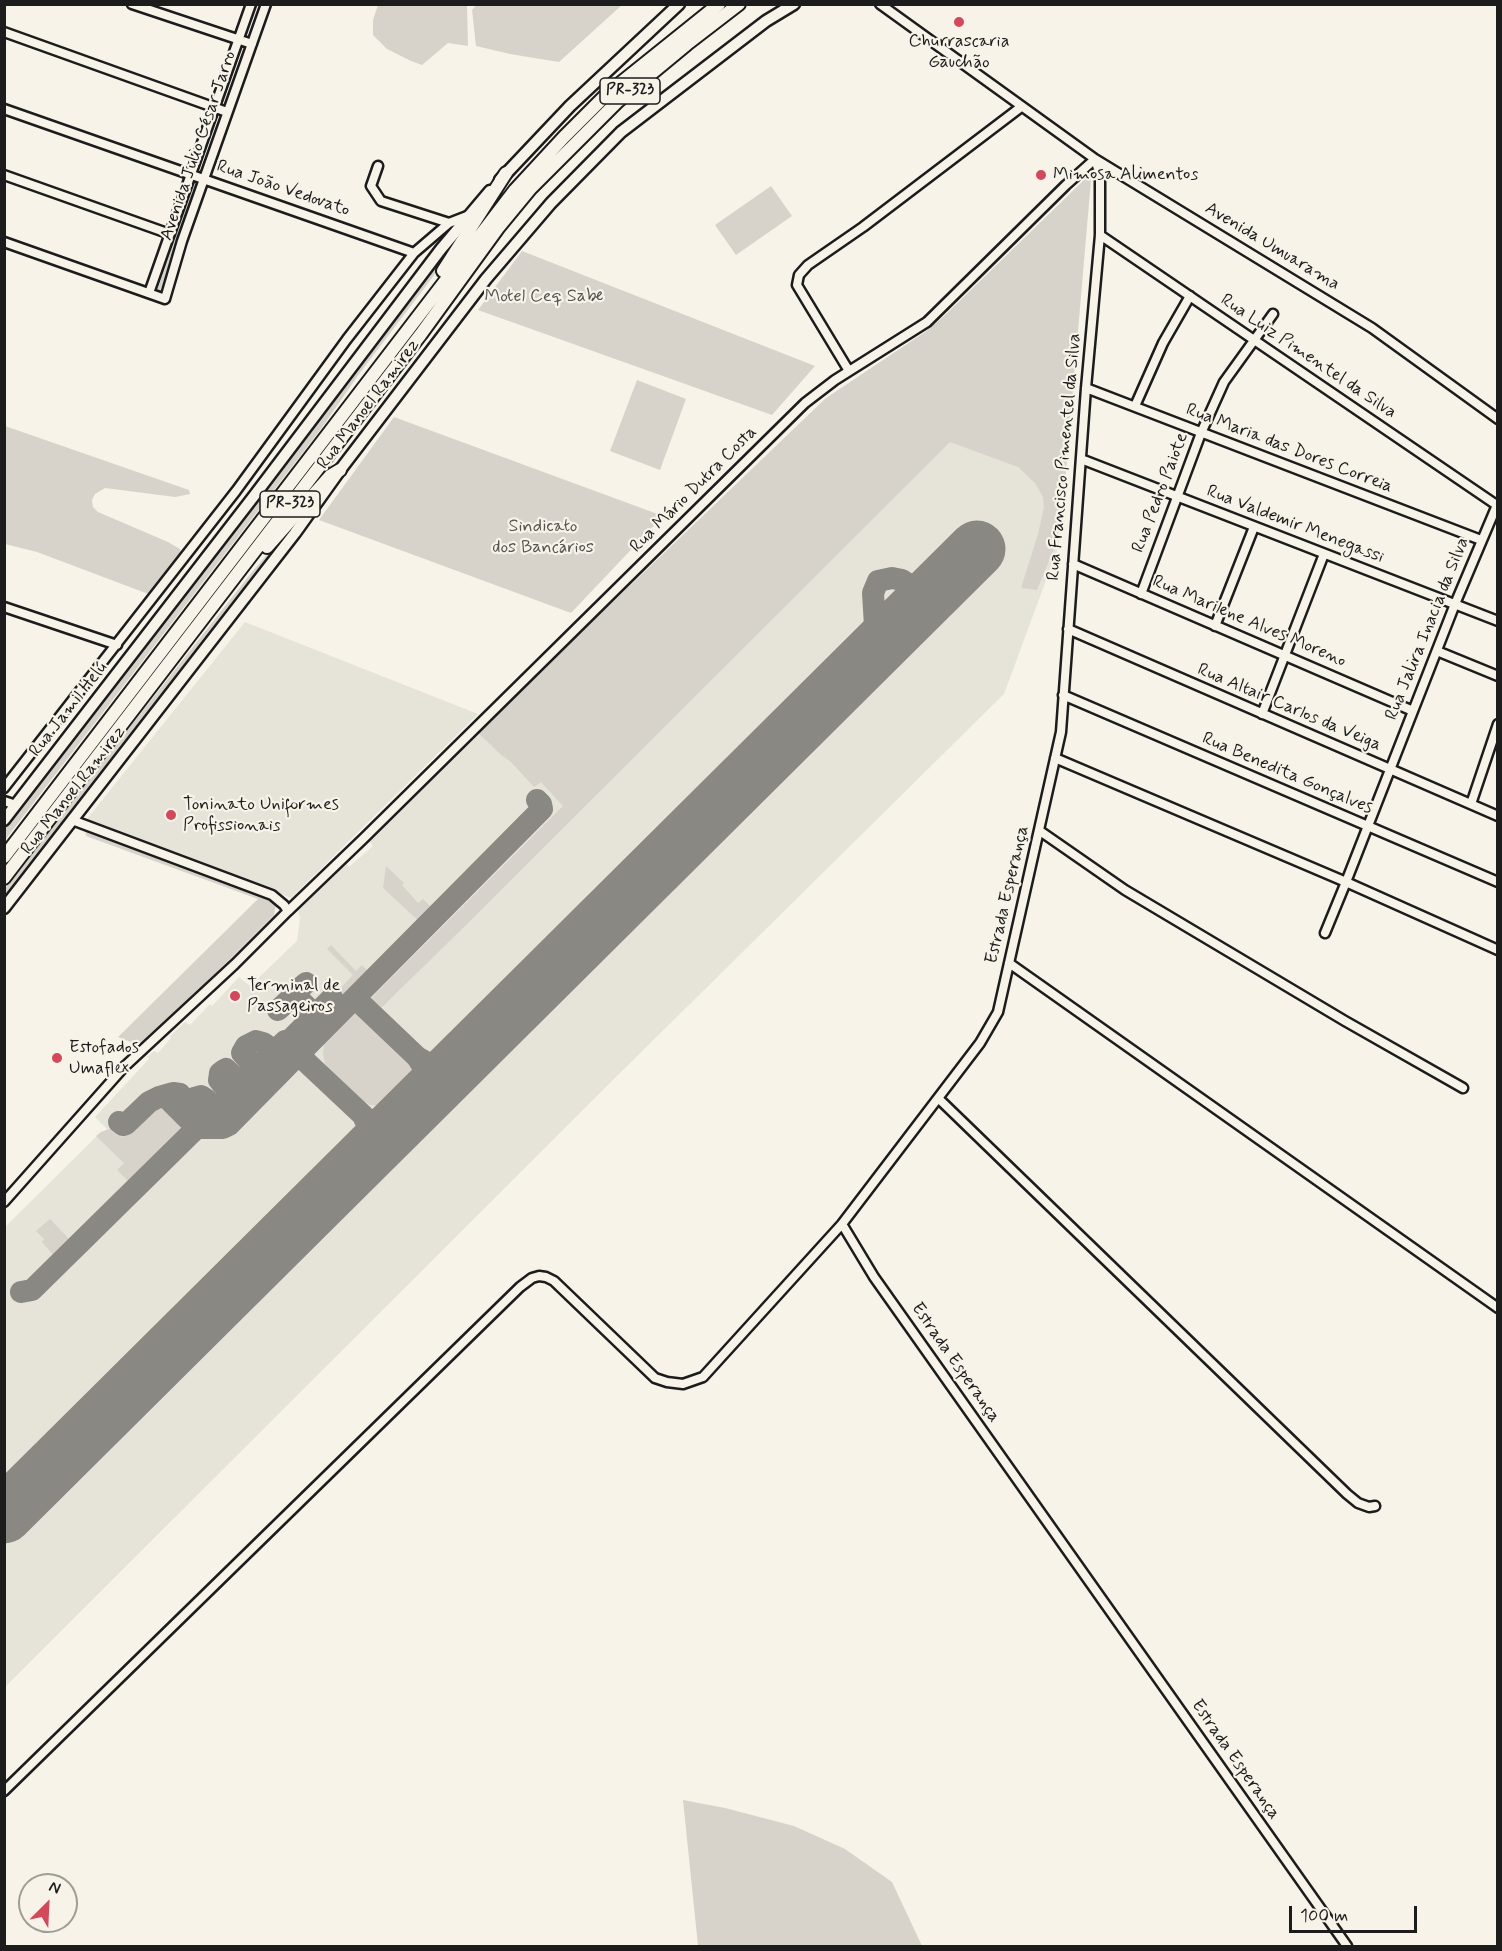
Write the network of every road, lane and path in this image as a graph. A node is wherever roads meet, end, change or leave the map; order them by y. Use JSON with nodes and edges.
{"nodes":[{"id":1,"x":132,"y":4,"type":"edge"},
{"id":2,"x":251,"y":4,"type":"edge"},
{"id":3,"x":266,"y":4,"type":"edge"},
{"id":4,"x":679,"y":4,"type":"edge"},
{"id":5,"x":719,"y":4,"type":"edge"},
{"id":6,"x":739,"y":4,"type":"edge"},
{"id":7,"x":794,"y":4,"type":"edge"},
{"id":8,"x":880,"y":4,"type":"edge"},
{"id":9,"x":4,"y":32,"type":"edge"},
{"id":10,"x":238,"y":40,"type":"junction"},
{"id":11,"x":252,"y":44,"type":"junction"},
{"id":12,"x":1021,"y":106,"type":"junction"},
{"id":13,"x":215,"y":108,"type":"junction"},
{"id":14,"x":4,"y":109,"type":"edge"},
{"id":15,"x":227,"y":112,"type":"junction"},
{"id":16,"x":1095,"y":159,"type":"junction"},
{"id":17,"x":378,"y":166,"type":"dead end"},
{"id":18,"x":506,"y":173,"type":"junction"},
{"id":19,"x":4,"y":175,"type":"edge"},
{"id":20,"x":191,"y":175,"type":"junction"},
{"id":21,"x":204,"y":179,"type":"junction"},
{"id":22,"x":467,"y":216,"type":"junction"},
{"id":23,"x":449,"y":224,"type":"junction"},
{"id":24,"x":170,"y":234,"type":"junction"},
{"id":25,"x":1100,"y":235,"type":"junction"},
{"id":26,"x":4,"y":242,"type":"edge"},
{"id":27,"x":414,"y":253,"type":"junction"},
{"id":28,"x":437,"y":290,"type":"junction"},
{"id":29,"x":149,"y":293,"type":"junction"},
{"id":30,"x":1190,"y":296,"type":"junction"},
{"id":31,"x":1273,"y":314,"type":"dead end"},
{"id":32,"x":1254,"y":340,"type":"junction"},
{"id":33,"x":849,"y":371,"type":"junction"},
{"id":34,"x":1086,"y":388,"type":"junction"},
{"id":35,"x":1135,"y":406,"type":"junction"},
{"id":36,"x":1497,"y":419,"type":"edge"},
{"id":37,"x":1201,"y":433,"type":"junction"},
{"id":38,"x":1081,"y":459,"type":"junction"},
{"id":39,"x":340,"y":470,"type":"junction"},
{"id":40,"x":1177,"y":497,"type":"junction"},
{"id":41,"x":1497,"y":505,"type":"edge"},
{"id":42,"x":1254,"y":527,"type":"junction"},
{"id":43,"x":1481,"y":540,"type":"junction"},
{"id":44,"x":1324,"y":554,"type":"junction"},
{"id":45,"x":244,"y":564,"type":"junction"},
{"id":46,"x":1073,"y":564,"type":"junction"},
{"id":47,"x":1141,"y":594,"type":"junction"},
{"id":48,"x":1455,"y":604,"type":"junction"},
{"id":49,"x":4,"y":607,"type":"edge"},
{"id":50,"x":1497,"y":621,"type":"edge"},
{"id":51,"x":1215,"y":626,"type":"junction"},
{"id":52,"x":1068,"y":629,"type":"junction"},
{"id":53,"x":117,"y":645,"type":"junction"},
{"id":54,"x":1437,"y":651,"type":"junction"},
{"id":55,"x":1286,"y":656,"type":"junction"},
{"id":56,"x":1497,"y":676,"type":"edge"},
{"id":57,"x":1063,"y":695,"type":"junction"},
{"id":58,"x":1413,"y":711,"type":"junction"},
{"id":59,"x":1262,"y":714,"type":"junction"},
{"id":60,"x":1497,"y":724,"type":"edge"},
{"id":61,"x":1494,"y":744,"type":"edge"},
{"id":62,"x":1055,"y":758,"type":"junction"},
{"id":63,"x":1389,"y":769,"type":"junction"},
{"id":64,"x":4,"y":788,"type":"edge"},
{"id":65,"x":4,"y":801,"type":"edge"},
{"id":66,"x":1471,"y":804,"type":"junction"},
{"id":67,"x":16,"y":805,"type":"junction"},
{"id":68,"x":1497,"y":816,"type":"edge"},
{"id":69,"x":5,"y":820,"type":"edge"},
{"id":70,"x":72,"y":820,"type":"junction"},
{"id":71,"x":1368,"y":827,"type":"junction"},
{"id":72,"x":1040,"y":831,"type":"junction"},
{"id":73,"x":4,"y":857,"type":"edge"},
{"id":74,"x":4,"y":878,"type":"edge"},
{"id":75,"x":1346,"y":882,"type":"junction"},
{"id":76,"x":1497,"y":882,"type":"edge"},
{"id":77,"x":4,"y":908,"type":"edge"},
{"id":78,"x":288,"y":911,"type":"junction"},
{"id":79,"x":1324,"y":933,"type":"dead end"},
{"id":80,"x":1497,"y":950,"type":"edge"},
{"id":81,"x":1009,"y":963,"type":"junction"},
{"id":82,"x":1463,"y":1088,"type":"dead end"},
{"id":83,"x":938,"y":1098,"type":"junction"},
{"id":84,"x":4,"y":1202,"type":"edge"},
{"id":85,"x":842,"y":1224,"type":"junction"},
{"id":86,"x":1497,"y":1308,"type":"edge"},
{"id":87,"x":1375,"y":1506,"type":"dead end"},
{"id":88,"x":4,"y":1791,"type":"edge"},
{"id":89,"x":1347,"y":1947,"type":"edge"}],
"edges":[{"from":1,"to":10,"type":"street"},
{"from":2,"to":10,"type":"street","name":"Avenida Julio César Jarro"},
{"from":3,"to":11,"type":"street","name":"Avenida Julio César Jarro"},
{"from":4,"to":18,"type":"main road","name":"Rua Jamil Helú"},
{"from":5,"to":28,"type":"highway","number":"PR-323"},
{"from":6,"to":45,"type":"highway","number":"PR-323"},
{"from":7,"to":39,"type":"main road","name":"Rua Manoel Ramirez"},
{"from":8,"to":12,"type":"street","name":"Avenida Umuarama"},
{"from":9,"to":13,"type":"street"},
{"from":10,"to":11,"type":"street"},
{"from":10,"to":13,"type":"street","name":"Avenida Julio César Jarro"},
{"from":11,"to":15,"type":"street","name":"Avenida Julio César Jarro"},
{"from":12,"to":16,"type":"street","name":"Avenida Umuarama"},
{"from":12,"to":33,"type":"street"},
{"from":13,"to":15,"type":"street"},
{"from":13,"to":20,"type":"street","name":"Avenida Julio César Jarro"},
{"from":14,"to":20,"type":"street","name":"Rua João Vedovato"},
{"from":15,"to":21,"type":"street","name":"Avenida Julio César Jarro"},
{"from":16,"to":25,"type":"street","name":"Rua Francisco Pimentel da Silva"},
{"from":16,"to":33,"type":"street","name":"Rua Mário Dutra Costa"},
{"from":16,"to":36,"type":"street","name":"Avenida Umuarama"},
{"from":17,"to":23,"type":"street"},
{"from":18,"to":22,"type":"main road","name":"Rua Jamil Helú"},
{"from":18,"to":28,"type":"highway"},
{"from":19,"to":24,"type":"street"},
{"from":20,"to":21,"type":"street","name":"Rua João Vedovato"},
{"from":20,"to":24,"type":"street","name":"Avenida Julio César Jarro"},
{"from":21,"to":27,"type":"street","name":"Rua João Vedovato"},
{"from":21,"to":29,"type":"street","name":"Avenida Julio César Jarro"},
{"from":22,"to":23,"type":"street"},
{"from":22,"to":67,"type":"main road","name":"Rua Jamil Helú"},
{"from":23,"to":27,"type":"street"},
{"from":24,"to":29,"type":"street","name":"Avenida Julio César Jarro"},
{"from":25,"to":30,"type":"street","name":"Rua Luiz Pimentel da Silva"},
{"from":25,"to":34,"type":"street","name":"Rua Francisco Pimentel da Silva"},
{"from":26,"to":29,"type":"street"},
{"from":27,"to":53,"type":"street"},
{"from":28,"to":73,"type":"highway","number":"PR-323"},
{"from":30,"to":32,"type":"street","name":"Rua Luiz Pimentel da Silva"},
{"from":30,"to":35,"type":"street"},
{"from":31,"to":32,"type":"street","name":"Rua Pedro Paiote"},
{"from":32,"to":37,"type":"street","name":"Rua Pedro Paiote"},
{"from":32,"to":41,"type":"street","name":"Rua Luiz Pimentel da Silva"},
{"from":33,"to":78,"type":"street","name":"Rua Mário Dutra Costa"},
{"from":34,"to":35,"type":"street","name":"Rua Maria das Dores Correia"},
{"from":34,"to":38,"type":"street","name":"Rua Francisco Pimentel da Silva"},
{"from":35,"to":37,"type":"street","name":"Rua Maria das Dores Correia"},
{"from":37,"to":40,"type":"street","name":"Rua Pedro Paiote"},
{"from":37,"to":43,"type":"street","name":"Rua Maria das Dores Correia"},
{"from":38,"to":40,"type":"street","name":"Rua Valdemir Menegassi"},
{"from":38,"to":46,"type":"street","name":"Rua Francisco Pimentel da Silva"},
{"from":39,"to":45,"type":"highway"},
{"from":39,"to":70,"type":"main road","name":"Rua Manoel Ramirez"},
{"from":40,"to":42,"type":"street","name":"Rua Valdemir Menegassi"},
{"from":40,"to":47,"type":"street","name":"Rua Pedro Paiote"},
{"from":41,"to":43,"type":"street","name":"Rua Jalira Inacia da Silva"},
{"from":42,"to":44,"type":"street","name":"Rua Valdemir Menegassi"},
{"from":42,"to":51,"type":"street"},
{"from":43,"to":48,"type":"street","name":"Rua Jalira Inacia da Silva"},
{"from":44,"to":48,"type":"street","name":"Rua Valdemir Menegassi"},
{"from":44,"to":55,"type":"street"},
{"from":45,"to":74,"type":"highway","number":"PR-323"},
{"from":46,"to":47,"type":"street","name":"Rua Marilene Alves Moreno"},
{"from":46,"to":52,"type":"street","name":"Rua Francisco Pimentel da Silva"},
{"from":47,"to":51,"type":"street","name":"Rua Marilene Alves Moreno"},
{"from":48,"to":50,"type":"street","name":"Rua Valdemir Menegassi"},
{"from":48,"to":54,"type":"street","name":"Rua Jalira Inacia da Silva"},
{"from":49,"to":53,"type":"street"},
{"from":51,"to":55,"type":"street","name":"Rua Marilene Alves Moreno"},
{"from":52,"to":57,"type":"street","name":"Rua Francisco Pimentel da Silva"},
{"from":52,"to":59,"type":"street","name":"Rua Altair Carlos da Veiga"},
{"from":53,"to":64,"type":"street"},
{"from":54,"to":56,"type":"street"},
{"from":54,"to":58,"type":"street","name":"Rua Jalira Inacia da Silva"},
{"from":55,"to":58,"type":"street","name":"Rua Marilene Alves Moreno"},
{"from":55,"to":59,"type":"street"},
{"from":57,"to":62,"type":"street","name":"Rua Francisco Pimentel da Silva"},
{"from":57,"to":71,"type":"street","name":"Rua Benedita Gonçalves"},
{"from":58,"to":63,"type":"street","name":"Rua Jalira Inacia da Silva"},
{"from":59,"to":63,"type":"street","name":"Rua Altair Carlos da Veiga"},
{"from":60,"to":61,"type":"street"},
{"from":61,"to":66,"type":"street"},
{"from":62,"to":72,"type":"street","name":"Estrada Esperança"},
{"from":62,"to":75,"type":"street"},
{"from":63,"to":66,"type":"street","name":"Rua Altair Carlos da Veiga"},
{"from":63,"to":71,"type":"street","name":"Rua Jalira Inacia da Silva"},
{"from":65,"to":67,"type":"street"},
{"from":66,"to":68,"type":"street","name":"Rua Altair Carlos da Veiga"},
{"from":67,"to":69,"type":"main road","name":"Rua Jamil Helú"},
{"from":70,"to":77,"type":"main road","name":"Rua Manoel Ramirez"},
{"from":70,"to":78,"type":"street"},
{"from":71,"to":75,"type":"street","name":"Rua Jalira Inacia da Silva"},
{"from":71,"to":76,"type":"street","name":"Rua Benedita Gonçalves"},
{"from":72,"to":81,"type":"street","name":"Estrada Esperança"},
{"from":72,"to":82,"type":"street"},
{"from":75,"to":79,"type":"street","name":"Rua Jalira Inacia da Silva"},
{"from":75,"to":80,"type":"street"},
{"from":78,"to":84,"type":"street","name":"Rua Mário Dutra Costa"},
{"from":81,"to":83,"type":"street","name":"Estrada Esperança"},
{"from":81,"to":86,"type":"street"},
{"from":83,"to":85,"type":"street","name":"Estrada Esperança"},
{"from":83,"to":87,"type":"street"},
{"from":85,"to":88,"type":"street"},
{"from":85,"to":89,"type":"street","name":"Estrada Esperança"}]}
